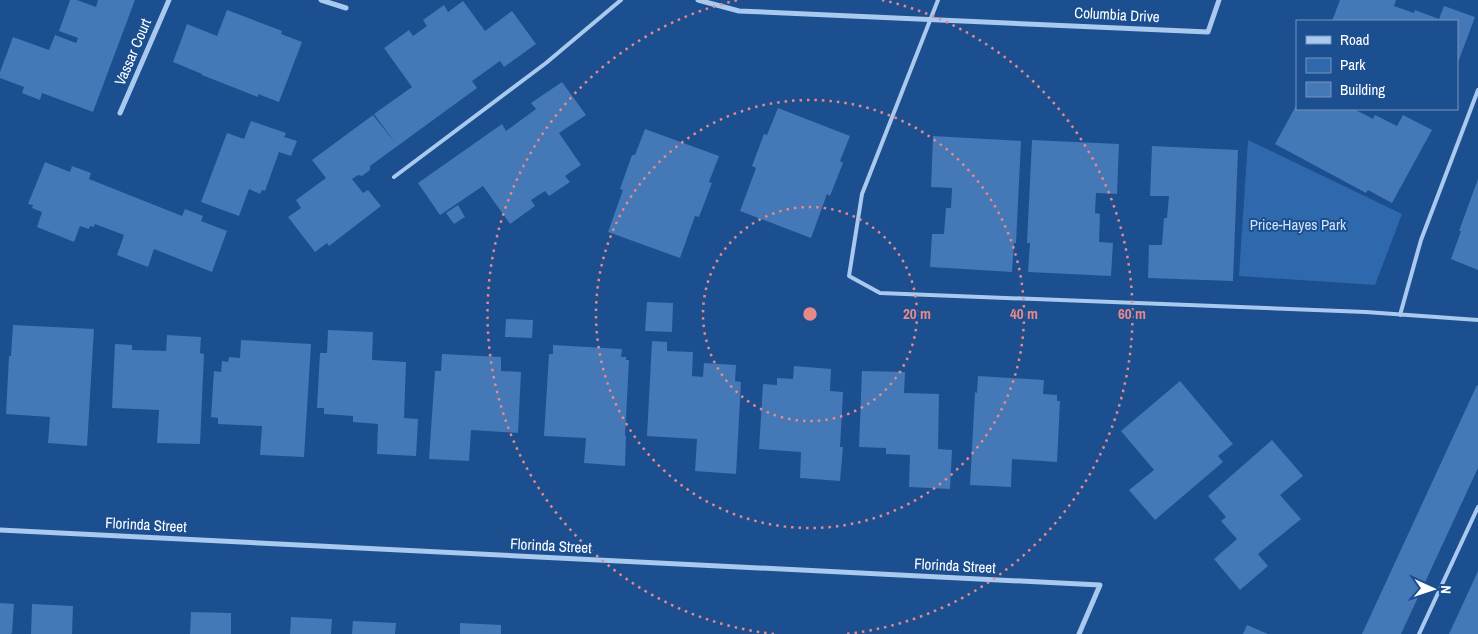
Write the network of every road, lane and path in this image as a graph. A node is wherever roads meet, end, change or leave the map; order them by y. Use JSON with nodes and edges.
{"nodes":[{"id":1,"x":169,"y":0,"type":"edge"},
{"id":2,"x":321,"y":0,"type":"edge"},
{"id":3,"x":620,"y":0,"type":"edge"},
{"id":4,"x":698,"y":0,"type":"edge"},
{"id":5,"x":938,"y":0,"type":"edge"},
{"id":6,"x":1219,"y":0,"type":"edge"},
{"id":7,"x":346,"y":8,"type":"dead end"},
{"id":8,"x":931,"y":20,"type":"junction"},
{"id":9,"x":1478,"y":90,"type":"edge"},
{"id":10,"x":120,"y":113,"type":"dead end"},
{"id":11,"x":394,"y":177,"type":"dead end"},
{"id":12,"x":1400,"y":315,"type":"junction"},
{"id":13,"x":1478,"y":320,"type":"edge"},
{"id":14,"x":1478,"y":508,"type":"edge"},
{"id":15,"x":0,"y":530,"type":"edge"},
{"id":16,"x":1079,"y":634,"type":"edge"},
{"id":17,"x":1419,"y":634,"type":"edge"}],
"edges":[{"from":1,"to":10,"type":"street","name":"Vassar Court"},
{"from":2,"to":7,"type":"street"},
{"from":3,"to":11,"type":"lane"},
{"from":4,"to":8,"type":"street","name":"Columbia Drive"},
{"from":5,"to":8,"type":"lane"},
{"from":6,"to":8,"type":"street","name":"Columbia Drive"},
{"from":8,"to":12,"type":"lane"},
{"from":9,"to":12,"type":"lane"},
{"from":12,"to":13,"type":"lane"},
{"from":14,"to":17,"type":"lane"},
{"from":15,"to":16,"type":"street","name":"Florinda Street"}]}
